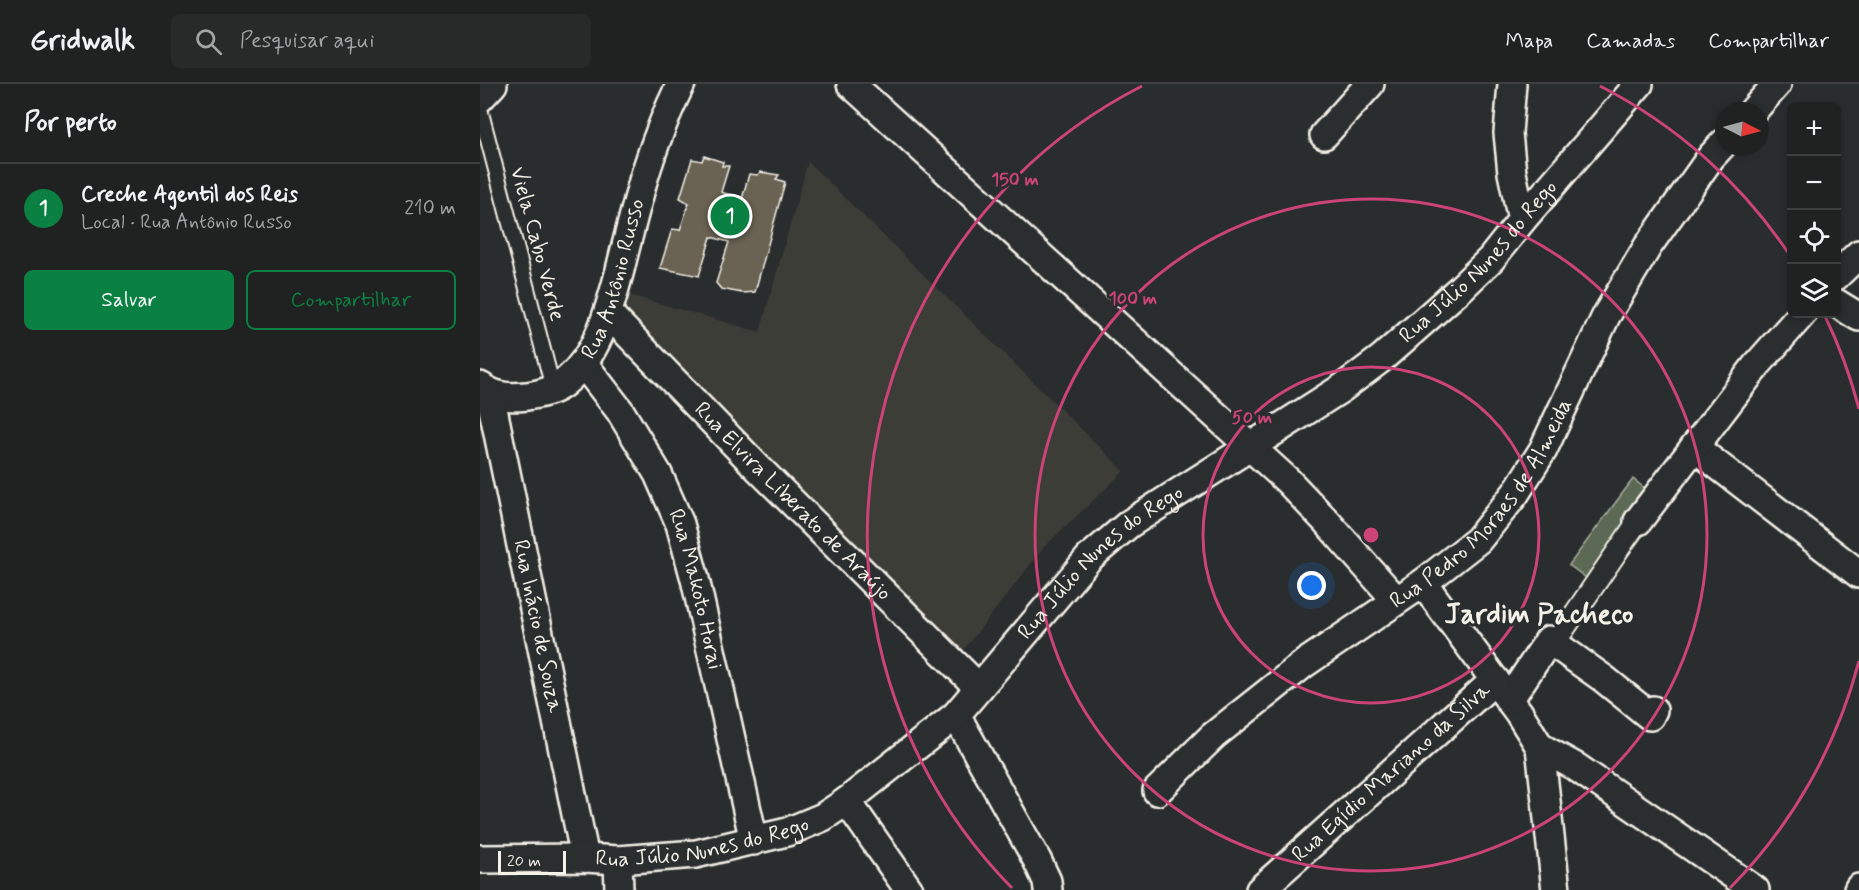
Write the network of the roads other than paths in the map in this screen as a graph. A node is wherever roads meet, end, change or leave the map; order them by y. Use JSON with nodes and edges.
{"nodes":[{"id":1,"x":494,"y":84,"type":"edge"},
{"id":2,"x":681,"y":84,"type":"edge"},
{"id":3,"x":851,"y":84,"type":"edge"},
{"id":4,"x":1370,"y":84,"type":"edge"},
{"id":5,"x":1512,"y":84,"type":"edge"},
{"id":6,"x":1639,"y":84,"type":"edge"},
{"id":7,"x":1777,"y":84,"type":"edge"},
{"id":8,"x":480,"y":98,"type":"edge"},
{"id":9,"x":1761,"y":102,"type":"edge"},
{"id":10,"x":480,"y":109,"type":"edge"},
{"id":11,"x":1324,"y":135,"type":"dead end"},
{"id":12,"x":1715,"y":154,"type":"edge"},
{"id":13,"x":1522,"y":220,"type":"junction"},
{"id":14,"x":1859,"y":254,"type":"edge"},
{"id":15,"x":1841,"y":271,"type":"edge"},
{"id":16,"x":1841,"y":306,"type":"edge"},
{"id":17,"x":608,"y":313,"type":"junction"},
{"id":18,"x":1798,"y":318,"type":"edge"},
{"id":19,"x":1859,"y":318,"type":"edge"},
{"id":20,"x":584,"y":363,"type":"junction"},
{"id":21,"x":553,"y":388,"type":"junction"},
{"id":22,"x":485,"y":390,"type":"edge"},
{"id":23,"x":1694,"y":447,"type":"junction"},
{"id":24,"x":1251,"y":448,"type":"junction"},
{"id":25,"x":1638,"y":521,"type":"joint"},
{"id":26,"x":1859,"y":574,"type":"edge"},
{"id":27,"x":1423,"y":583,"type":"junction"},
{"id":28,"x":1396,"y":600,"type":"junction"},
{"id":29,"x":1554,"y":644,"type":"junction"},
{"id":30,"x":980,"y":688,"type":"junction"},
{"id":31,"x":1502,"y":690,"type":"junction"},
{"id":32,"x":1653,"y":710,"type":"dead end"},
{"id":33,"x":956,"y":715,"type":"junction"},
{"id":34,"x":1540,"y":747,"type":"junction"},
{"id":35,"x":1157,"y":791,"type":"dead end"},
{"id":36,"x":847,"y":801,"type":"junction"},
{"id":37,"x":754,"y":841,"type":"junction"},
{"id":38,"x":585,"y":858,"type":"junction"},
{"id":39,"x":480,"y":859,"type":"edge"},
{"id":40,"x":618,"y":860,"type":"junction"},
{"id":41,"x":619,"y":890,"type":"edge"},
{"id":42,"x":909,"y":890,"type":"edge"},
{"id":43,"x":1048,"y":890,"type":"edge"},
{"id":44,"x":1260,"y":890,"type":"edge"},
{"id":45,"x":1556,"y":890,"type":"edge"},
{"id":46,"x":1755,"y":890,"type":"edge"}],
"edges":[{"from":1,"to":8,"type":"street"},
{"from":2,"to":17,"type":"street","name":"Rua Antônio Russo"},
{"from":3,"to":24,"type":"street"},
{"from":4,"to":11,"type":"street"},
{"from":5,"to":13,"type":"street"},
{"from":6,"to":13,"type":"street","name":"Rua Júlio Nunes do Rego"},
{"from":7,"to":9,"type":"street"},
{"from":10,"to":21,"type":"lane","name":"Viela Cabo Verde"},
{"from":12,"to":27,"type":"street","name":"Rua Pedro Moraes de Almeida"},
{"from":13,"to":24,"type":"street","name":"Rua Júlio Nunes do Rego"},
{"from":14,"to":15,"type":"street"},
{"from":16,"to":19,"type":"street"},
{"from":17,"to":20,"type":"street","name":"Rua Antônio Russo"},
{"from":17,"to":30,"type":"street","name":"Rua Elvira Liberato de Araújo"},
{"from":18,"to":23,"type":"street"},
{"from":20,"to":21,"type":"street","name":"Rua Antônio Russo"},
{"from":20,"to":37,"type":"street","name":"Rua Makoto Horai"},
{"from":21,"to":22,"type":"street","name":"Rua Antônio Russo"},
{"from":22,"to":38,"type":"street","name":"Rua Inácio de Souza"},
{"from":23,"to":25,"type":"street"},
{"from":23,"to":26,"type":"street"},
{"from":24,"to":28,"type":"street"},
{"from":24,"to":30,"type":"street","name":"Rua Júlio Nunes do Rego"},
{"from":25,"to":29,"type":"street"},
{"from":27,"to":28,"type":"street","name":"Rua Pedro Moraes de Almeida"},
{"from":27,"to":31,"type":"street"},
{"from":28,"to":35,"type":"street","name":"Rua Pedro Moraes de Almeida"},
{"from":29,"to":31,"type":"street","name":"Rua Egídio Mariano da Silva"},
{"from":29,"to":32,"type":"street"},
{"from":30,"to":33,"type":"street","name":"Rua Júlio Nunes do Rego"},
{"from":31,"to":34,"type":"street"},
{"from":31,"to":44,"type":"street","name":"Rua Egídio Mariano da Silva"},
{"from":33,"to":36,"type":"street","name":"Rua Júlio Nunes do Rego"},
{"from":33,"to":43,"type":"street"},
{"from":34,"to":45,"type":"street"},
{"from":34,"to":46,"type":"street"},
{"from":36,"to":37,"type":"street","name":"Rua Júlio Nunes do Rego"},
{"from":36,"to":42,"type":"street"},
{"from":37,"to":40,"type":"street","name":"Rua Júlio Nunes do Rego"},
{"from":38,"to":39,"type":"street","name":"Rua Júlio Nunes do Rego"},
{"from":38,"to":40,"type":"street","name":"Rua Júlio Nunes do Rego"},
{"from":40,"to":41,"type":"street"}]}
